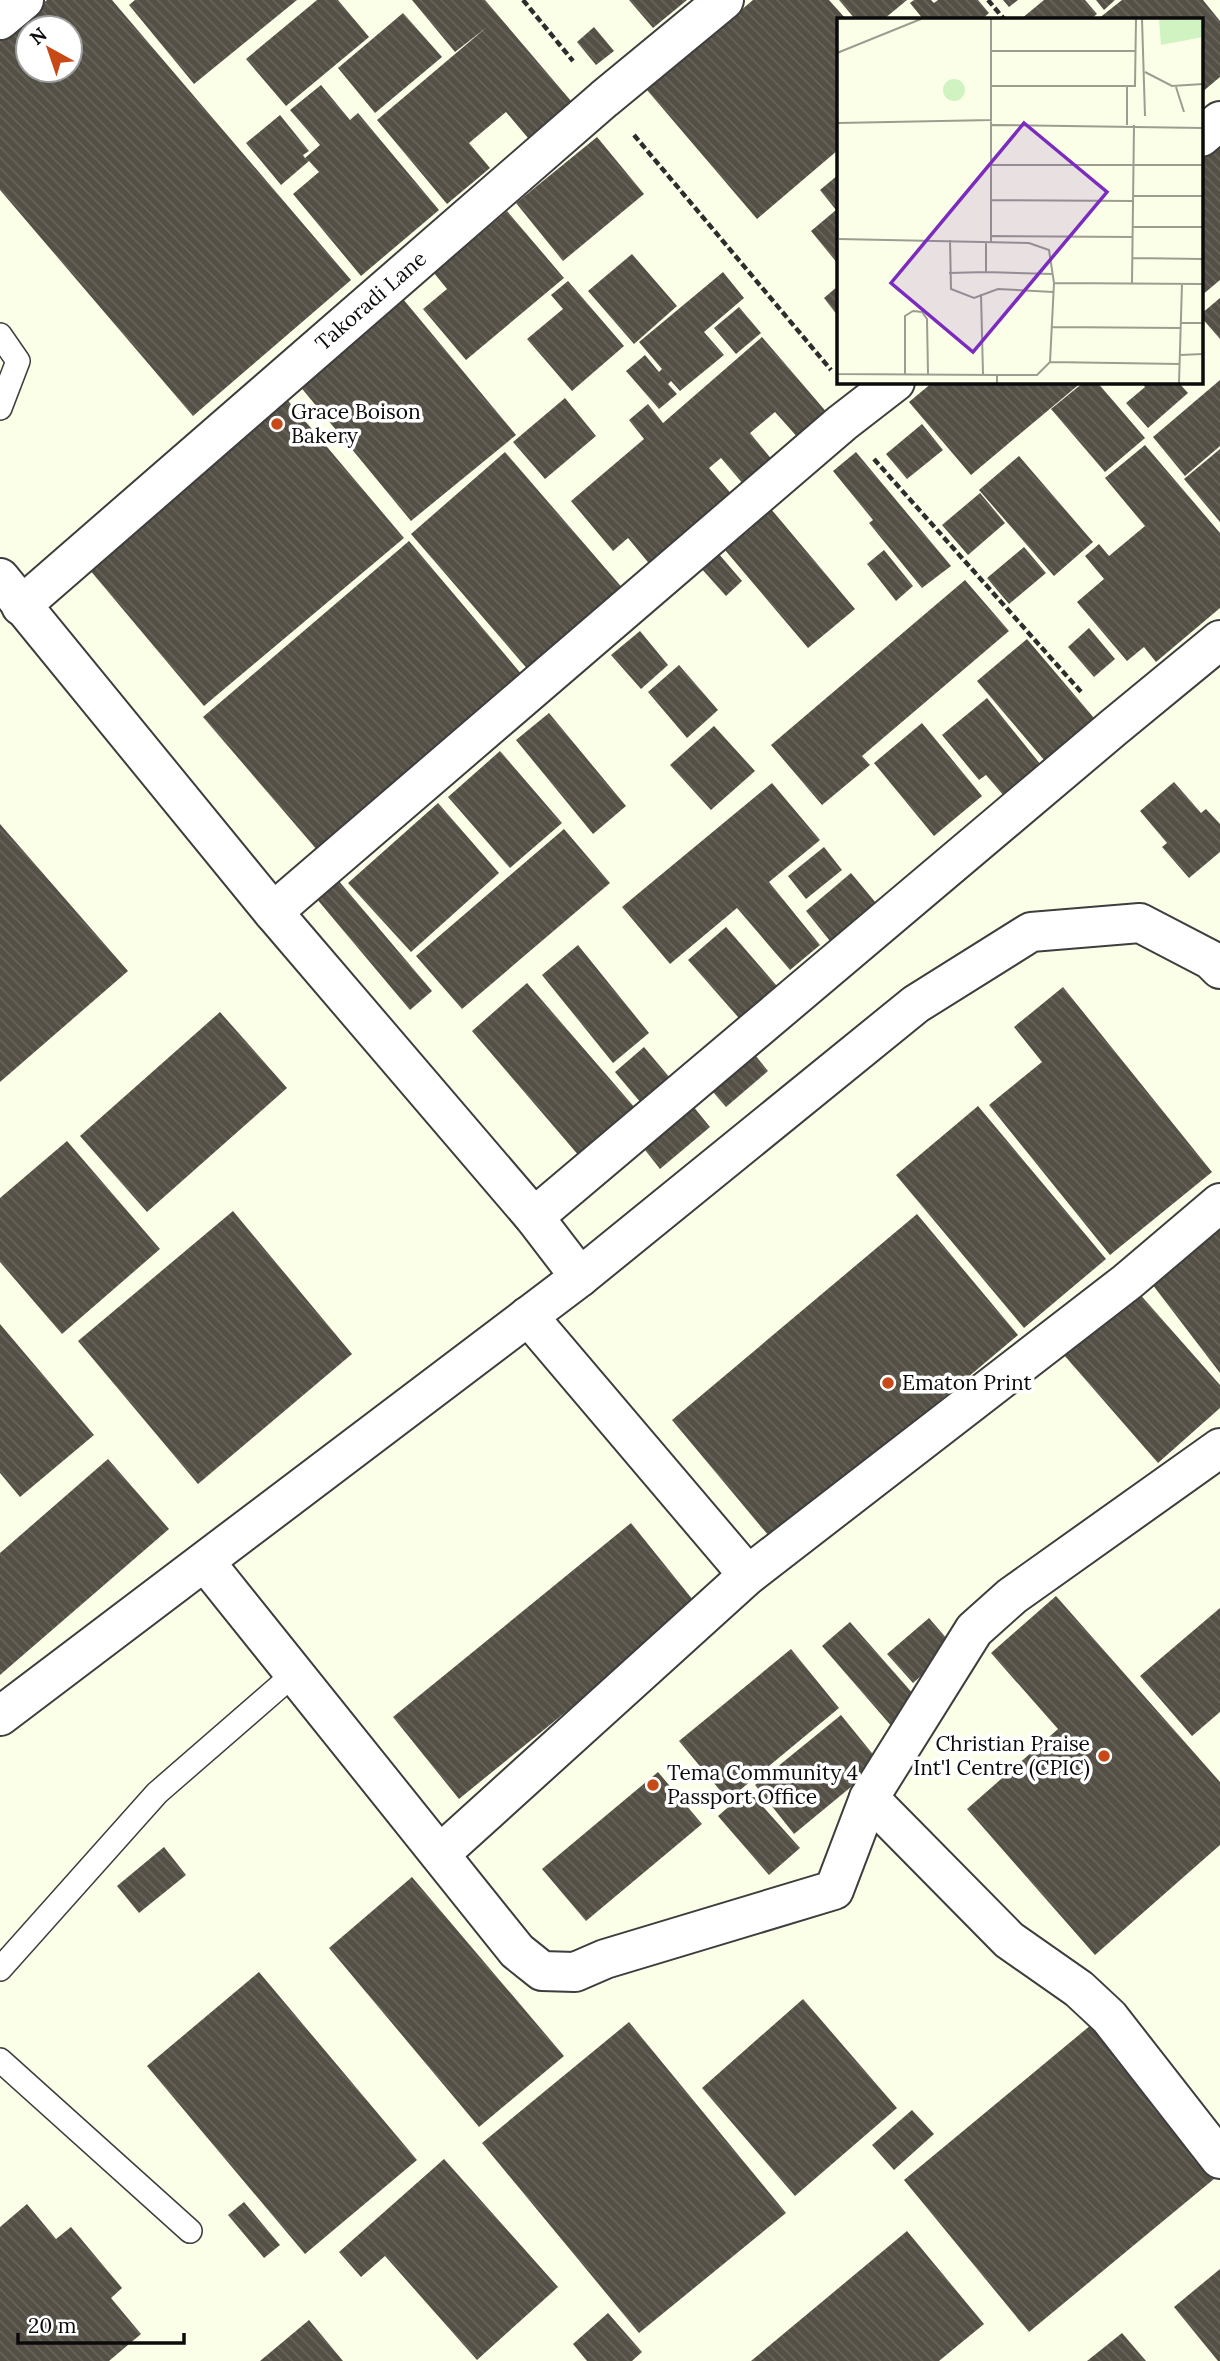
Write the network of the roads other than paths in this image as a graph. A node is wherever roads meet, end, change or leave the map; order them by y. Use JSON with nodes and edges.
{"nodes":[{"id":1,"x":24,"y":0,"type":"edge"},
{"id":2,"x":724,"y":0,"type":"edge"},
{"id":3,"x":0,"y":20,"type":"edge"},
{"id":4,"x":1220,"y":121,"type":"edge"},
{"id":5,"x":1202,"y":136,"type":"edge"},
{"id":6,"x":0,"y":335,"type":"edge"},
{"id":7,"x":894,"y":383,"type":"edge"},
{"id":8,"x":0,"y":408,"type":"edge"},
{"id":9,"x":10,"y":592,"type":"edge"},
{"id":10,"x":1220,"y":640,"type":"edge"},
{"id":11,"x":274,"y":912,"type":"junction"},
{"id":12,"x":1220,"y":969,"type":"edge"},
{"id":13,"x":1220,"y":1203,"type":"edge"},
{"id":14,"x":534,"y":1217,"type":"junction"},
{"id":15,"x":580,"y":1277,"type":"junction"},
{"id":16,"x":528,"y":1316,"type":"junction"},
{"id":17,"x":1220,"y":1448,"type":"edge"},
{"id":18,"x":205,"y":1562,"type":"junction"},
{"id":19,"x":748,"y":1575,"type":"junction"},
{"id":20,"x":295,"y":1673,"type":"junction"},
{"id":21,"x":0,"y":1716,"type":"edge"},
{"id":22,"x":869,"y":1798,"type":"junction"},
{"id":23,"x":440,"y":1854,"type":"junction"},
{"id":24,"x":0,"y":1969,"type":"edge"},
{"id":25,"x":0,"y":2060,"type":"edge"},
{"id":26,"x":1220,"y":2159,"type":"edge"},
{"id":27,"x":190,"y":2231,"type":"dead end"}],
"edges":[{"from":1,"to":3,"type":"street"},
{"from":2,"to":9,"type":"street","name":"Takoradi Lane"},
{"from":4,"to":5,"type":"street"},
{"from":6,"to":8,"type":"lane"},
{"from":7,"to":11,"type":"street"},
{"from":9,"to":11,"type":"street"},
{"from":10,"to":14,"type":"street"},
{"from":11,"to":14,"type":"street"},
{"from":12,"to":15,"type":"street"},
{"from":13,"to":19,"type":"street"},
{"from":14,"to":15,"type":"street"},
{"from":15,"to":16,"type":"street"},
{"from":16,"to":18,"type":"street"},
{"from":16,"to":19,"type":"street"},
{"from":17,"to":22,"type":"street"},
{"from":18,"to":20,"type":"street"},
{"from":18,"to":21,"type":"street"},
{"from":19,"to":23,"type":"street"},
{"from":20,"to":23,"type":"street"},
{"from":20,"to":24,"type":"lane"},
{"from":22,"to":23,"type":"street"},
{"from":22,"to":26,"type":"street"},
{"from":25,"to":27,"type":"lane"}]}
